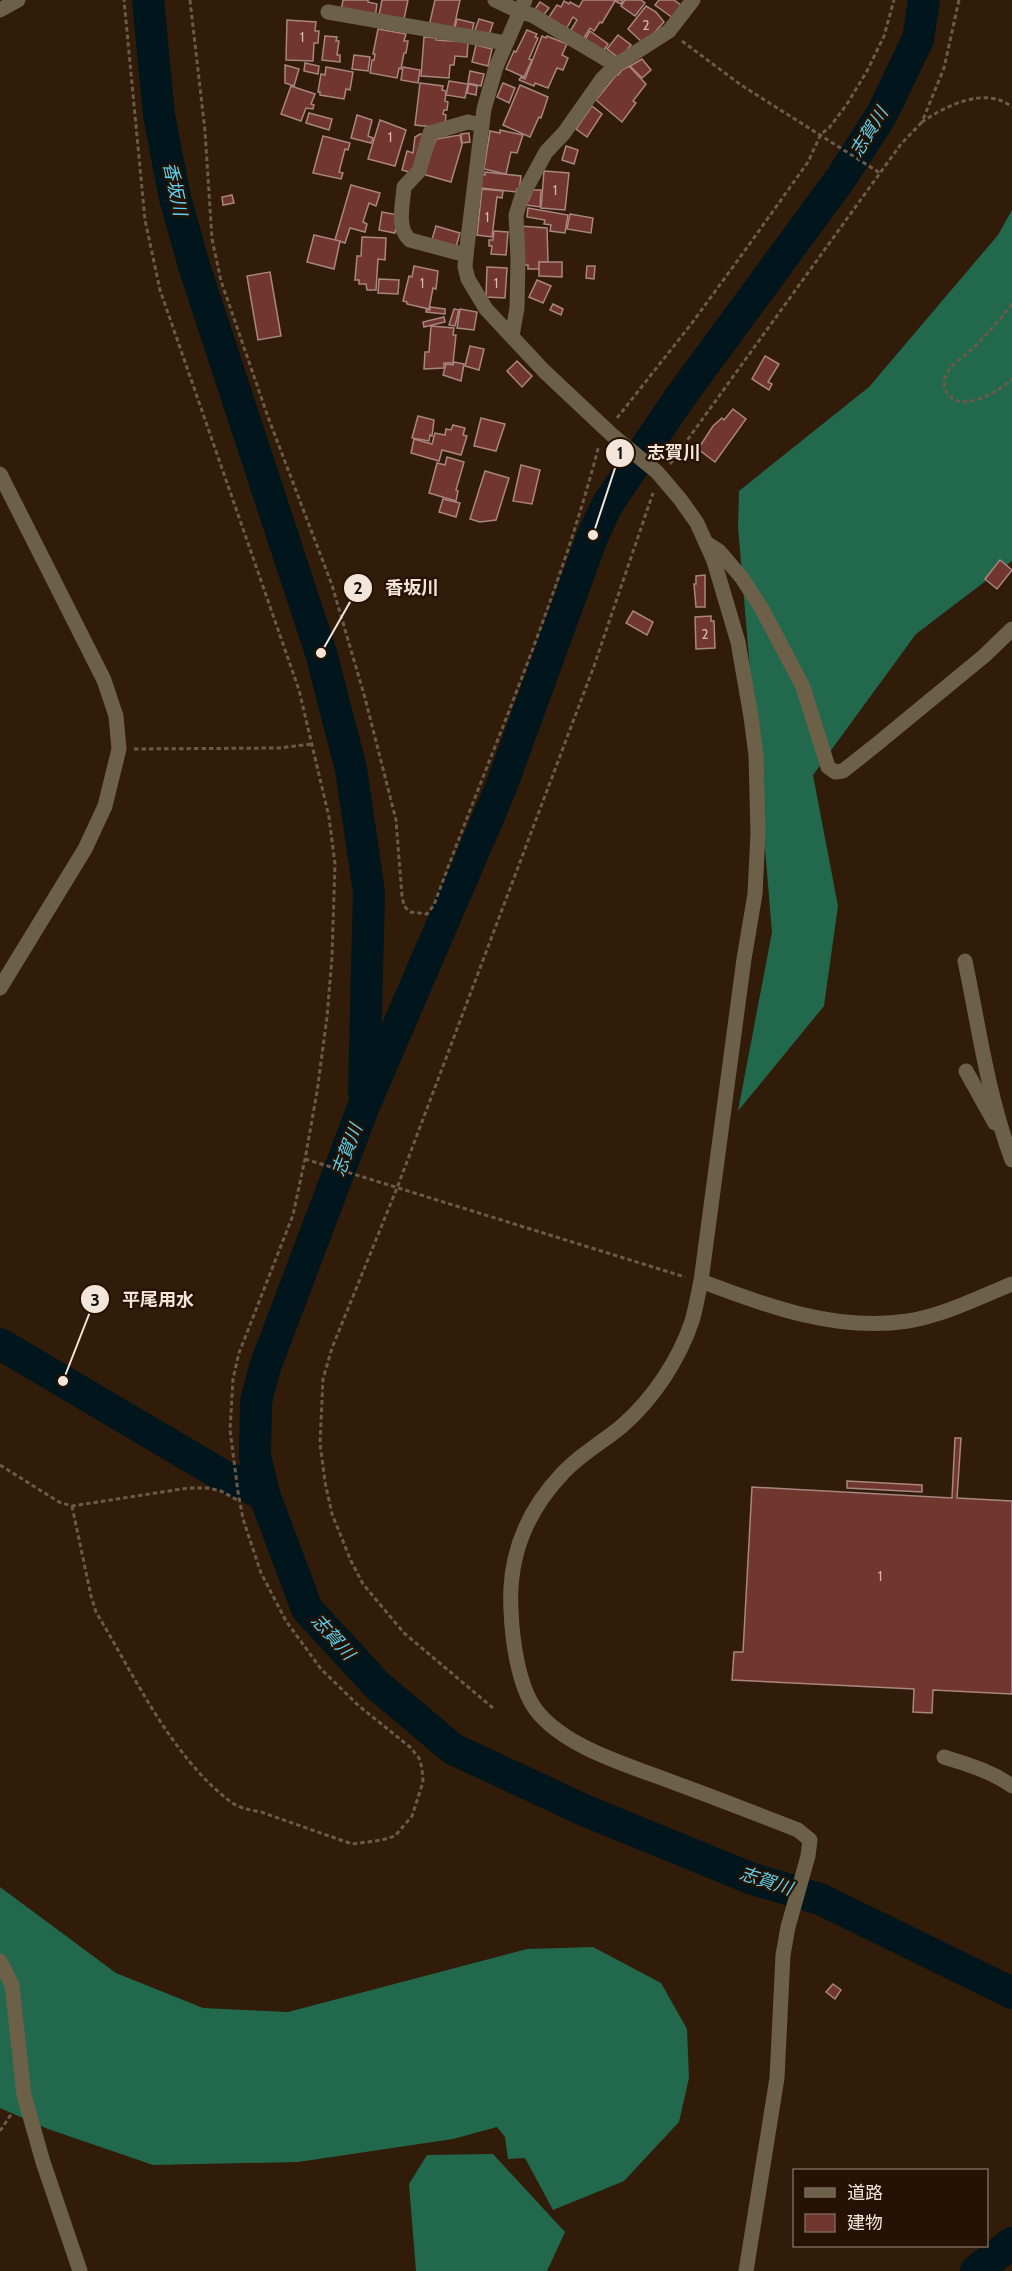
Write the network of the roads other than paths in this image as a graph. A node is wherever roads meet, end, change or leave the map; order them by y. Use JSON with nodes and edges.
{"nodes":[{"id":1,"x":18,"y":0,"type":"edge"},
{"id":2,"x":495,"y":0,"type":"edge"},
{"id":3,"x":693,"y":0,"type":"edge"},
{"id":4,"x":522,"y":6,"type":"edge"},
{"id":5,"x":0,"y":10,"type":"edge"},
{"id":6,"x":328,"y":12,"type":"dead end"},
{"id":7,"x":506,"y":43,"type":"junction"},
{"id":8,"x":616,"y":65,"type":"junction"},
{"id":9,"x":482,"y":125,"type":"junction"},
{"id":10,"x":466,"y":255,"type":"junction"},
{"id":11,"x":512,"y":336,"type":"junction"},
{"id":12,"x":0,"y":474,"type":"edge"},
{"id":13,"x":706,"y":543,"type":"junction"},
{"id":14,"x":1012,"y":629,"type":"edge"},
{"id":15,"x":965,"y":962,"type":"dead end"},
{"id":16,"x":0,"y":988,"type":"edge"},
{"id":17,"x":966,"y":1071,"type":"dead end"},
{"id":18,"x":1001,"y":1129,"type":"junction"},
{"id":19,"x":1012,"y":1160,"type":"edge"},
{"id":20,"x":701,"y":1281,"type":"junction"},
{"id":21,"x":1012,"y":1284,"type":"edge"},
{"id":22,"x":944,"y":1757,"type":"dead end"},
{"id":23,"x":1012,"y":1786,"type":"edge"},
{"id":24,"x":0,"y":1961,"type":"edge"},
{"id":25,"x":80,"y":2271,"type":"edge"},
{"id":26,"x":746,"y":2271,"type":"edge"}],
"edges":[{"from":1,"to":5,"type":"street"},
{"from":2,"to":4,"type":"street"},
{"from":3,"to":8,"type":"street"},
{"from":4,"to":7,"type":"street"},
{"from":4,"to":8,"type":"street"},
{"from":6,"to":7,"type":"street"},
{"from":7,"to":9,"type":"street"},
{"from":8,"to":11,"type":"street"},
{"from":9,"to":10,"type":"street"},
{"from":9,"to":10,"type":"street"},
{"from":10,"to":11,"type":"street"},
{"from":11,"to":13,"type":"street"},
{"from":12,"to":16,"type":"street"},
{"from":13,"to":14,"type":"street"},
{"from":13,"to":20,"type":"street"},
{"from":15,"to":18,"type":"street"},
{"from":17,"to":18,"type":"street"},
{"from":18,"to":19,"type":"street"},
{"from":20,"to":21,"type":"street"},
{"from":20,"to":26,"type":"street"},
{"from":22,"to":23,"type":"street"},
{"from":24,"to":25,"type":"street"}]}
